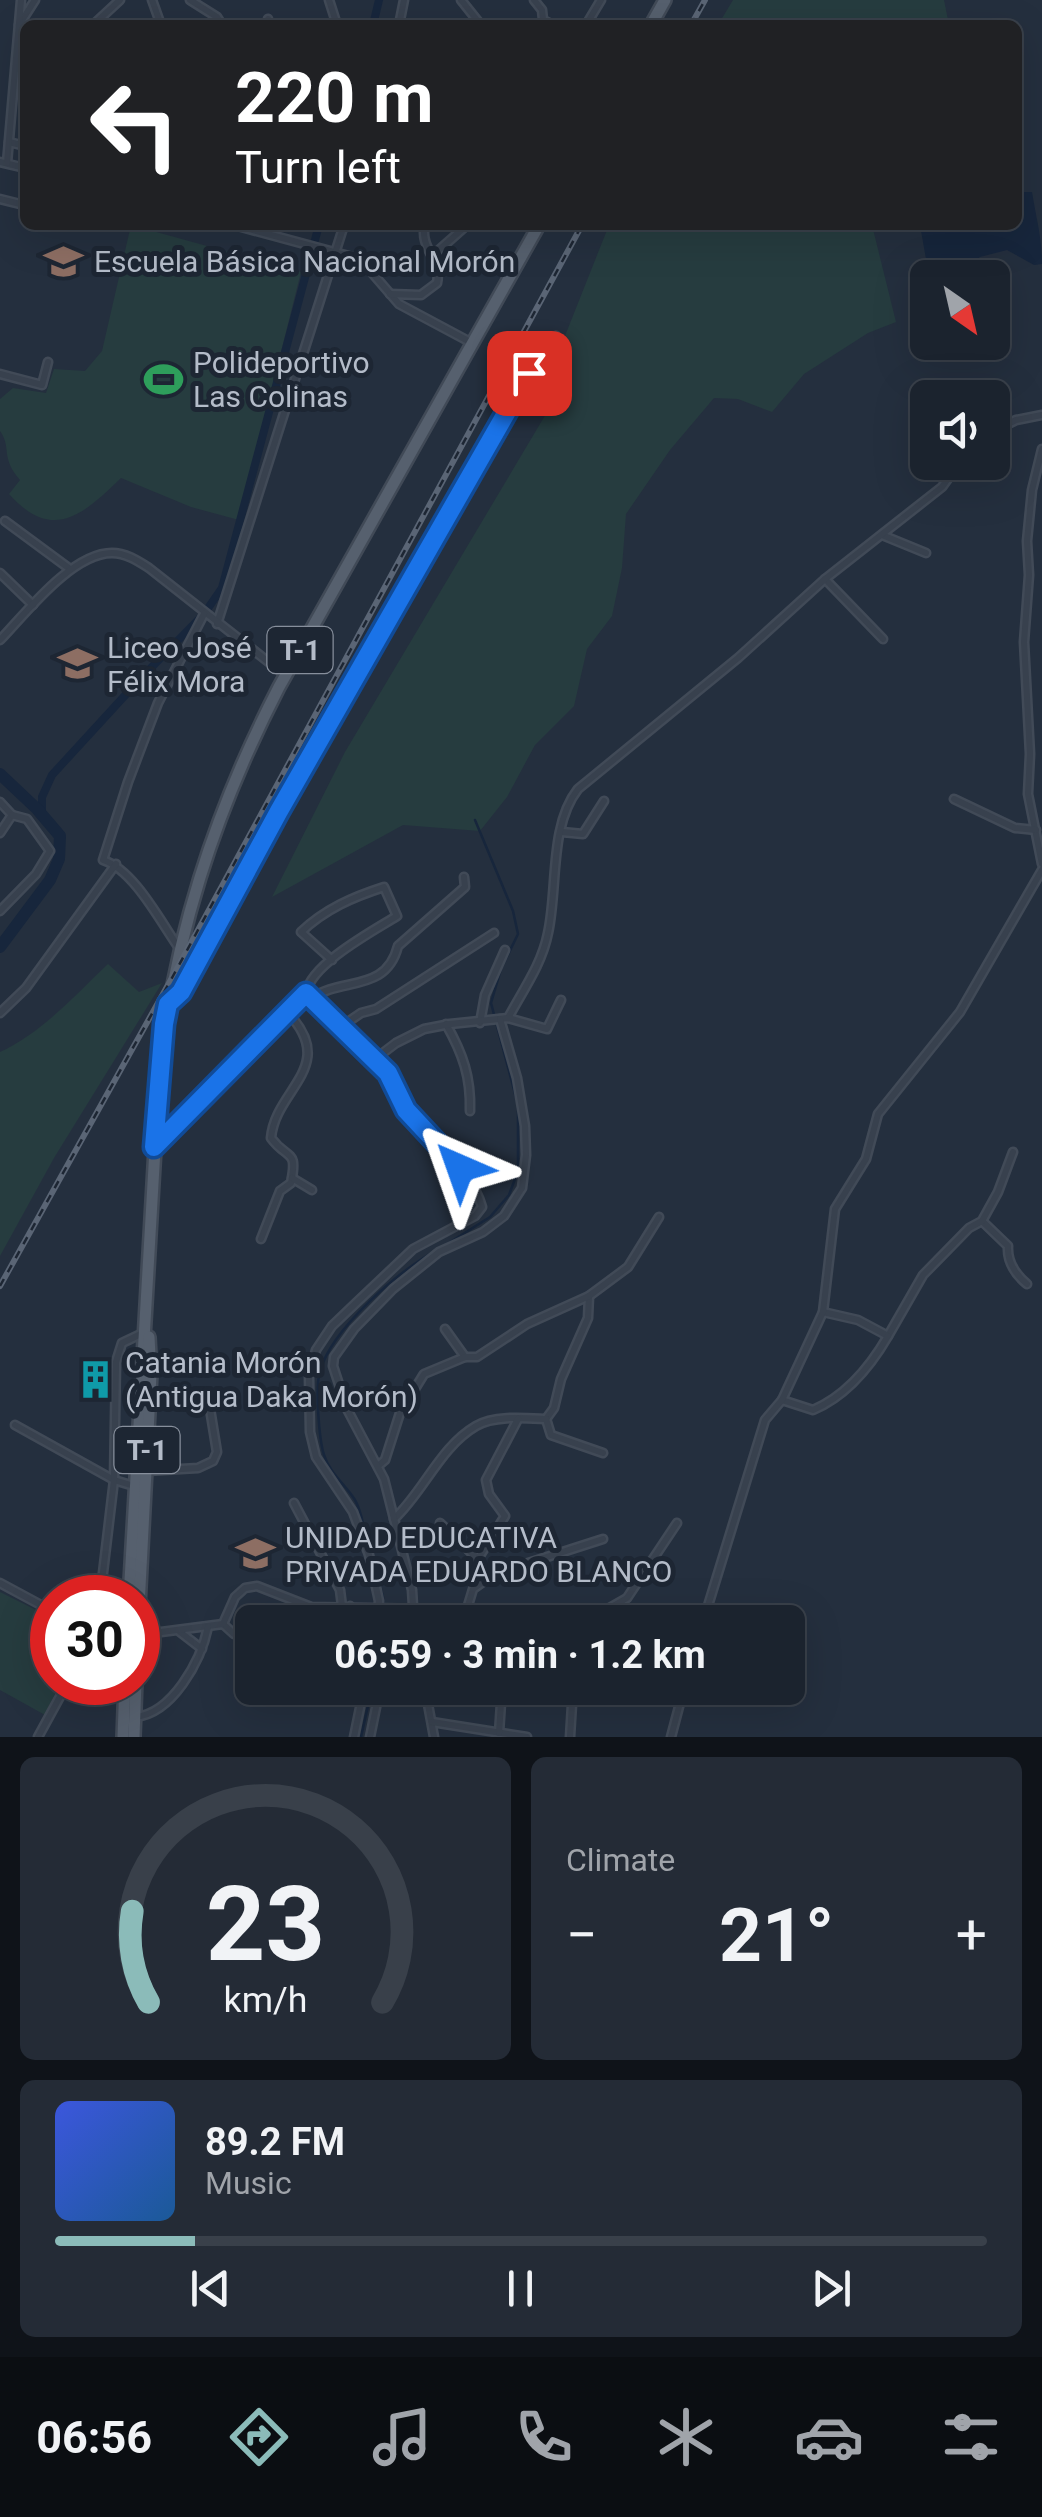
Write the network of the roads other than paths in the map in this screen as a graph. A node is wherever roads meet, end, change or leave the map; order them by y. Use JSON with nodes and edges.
{"nodes":[{"id":1,"x":21,"y":0,"type":"edge"},
{"id":2,"x":120,"y":0,"type":"edge"},
{"id":3,"x":190,"y":0,"type":"edge"},
{"id":4,"x":461,"y":0,"type":"edge"},
{"id":5,"x":98,"y":20,"type":"edge"},
{"id":6,"x":219,"y":20,"type":"edge"},
{"id":7,"x":477,"y":20,"type":"edge"},
{"id":8,"x":20,"y":24,"type":"edge"},
{"id":9,"x":16,"y":30,"type":"junction"},
{"id":10,"x":9,"y":142,"type":"junction"},
{"id":11,"x":20,"y":145,"type":"edge"},
{"id":12,"x":4,"y":163,"type":"edge"},
{"id":13,"x":254,"y":230,"type":"edge"},
{"id":14,"x":342,"y":230,"type":"edge"},
{"id":15,"x":424,"y":230,"type":"edge"},
{"id":16,"x":461,"y":230,"type":"edge"},
{"id":17,"x":535,"y":230,"type":"edge"},
{"id":18,"x":333,"y":250,"type":"junction"},
{"id":19,"x":432,"y":256,"type":"junction"},
{"id":20,"x":389,"y":294,"type":"junction"},
{"id":21,"x":556,"y":336,"type":"dead end"},
{"id":22,"x":472,"y":343,"type":"junction"},
{"id":23,"x":48,"y":362,"type":"dead end"},
{"id":24,"x":0,"y":374,"type":"edge"},
{"id":25,"x":1042,"y":415,"type":"edge"},
{"id":26,"x":1010,"y":423,"type":"edge"},
{"id":27,"x":1042,"y":449,"type":"edge"},
{"id":28,"x":946,"y":480,"type":"edge"},
{"id":29,"x":4,"y":522,"type":"edge"},
{"id":30,"x":882,"y":535,"type":"junction"},
{"id":31,"x":926,"y":553,"type":"dead end"},
{"id":32,"x":70,"y":569,"type":"junction"},
{"id":33,"x":0,"y":573,"type":"edge"},
{"id":34,"x":826,"y":579,"type":"junction"},
{"id":35,"x":33,"y":606,"type":"junction"},
{"id":36,"x":204,"y":614,"type":"junction"},
{"id":37,"x":218,"y":624,"type":"junction"},
{"id":38,"x":884,"y":639,"type":"dead end"},
{"id":39,"x":0,"y":640,"type":"edge"},
{"id":40,"x":286,"y":676,"type":"junction"},
{"id":41,"x":954,"y":800,"type":"dead end"},
{"id":42,"x":604,"y":801,"type":"dead end"},
{"id":43,"x":0,"y":802,"type":"edge"},
{"id":44,"x":12,"y":815,"type":"junction"},
{"id":45,"x":1036,"y":830,"type":"junction"},
{"id":46,"x":1,"y":832,"type":"edge"},
{"id":47,"x":562,"y":832,"type":"junction"},
{"id":48,"x":116,"y":864,"type":"junction"},
{"id":49,"x":1042,"y":867,"type":"edge"},
{"id":50,"x":464,"y":877,"type":"dead end"},
{"id":51,"x":0,"y":911,"type":"edge"},
{"id":52,"x":494,"y":933,"type":"dead end"},
{"id":53,"x":180,"y":949,"type":"junction"},
{"id":54,"x":505,"y":950,"type":"dead end"},
{"id":55,"x":332,"y":960,"type":"junction"},
{"id":56,"x":309,"y":995,"type":"junction"},
{"id":57,"x":561,"y":1000,"type":"dead end"},
{"id":58,"x":168,"y":1004,"type":"junction"},
{"id":59,"x":0,"y":1013,"type":"edge"},
{"id":60,"x":288,"y":1013,"type":"junction"},
{"id":61,"x":502,"y":1019,"type":"junction"},
{"id":62,"x":483,"y":1022,"type":"junction"},
{"id":63,"x":446,"y":1024,"type":"junction"},
{"id":64,"x":342,"y":1026,"type":"junction"},
{"id":65,"x":375,"y":1059,"type":"junction"},
{"id":66,"x":470,"y":1111,"type":"dead end"},
{"id":67,"x":154,"y":1147,"type":"junction"},
{"id":68,"x":1013,"y":1152,"type":"dead end"},
{"id":69,"x":292,"y":1178,"type":"junction"},
{"id":70,"x":312,"y":1190,"type":"dead end"},
{"id":71,"x":659,"y":1218,"type":"dead end"},
{"id":72,"x":982,"y":1222,"type":"junction"},
{"id":73,"x":261,"y":1239,"type":"dead end"},
{"id":74,"x":148,"y":1273,"type":"junction"},
{"id":75,"x":1027,"y":1284,"type":"dead end"},
{"id":76,"x":589,"y":1296,"type":"junction"},
{"id":77,"x":823,"y":1312,"type":"junction"},
{"id":78,"x":444,"y":1329,"type":"dead end"},
{"id":79,"x":143,"y":1334,"type":"junction"},
{"id":80,"x":888,"y":1336,"type":"junction"},
{"id":81,"x":465,"y":1358,"type":"junction"},
{"id":82,"x":782,"y":1400,"type":"junction"},
{"id":83,"x":210,"y":1409,"type":"dead end"},
{"id":84,"x":518,"y":1418,"type":"junction"},
{"id":85,"x":546,"y":1418,"type":"junction"},
{"id":86,"x":15,"y":1425,"type":"dead end"},
{"id":87,"x":603,"y":1454,"type":"dead end"},
{"id":88,"x":379,"y":1466,"type":"junction"},
{"id":89,"x":146,"y":1471,"type":"junction"},
{"id":90,"x":114,"y":1480,"type":"junction"},
{"id":91,"x":135,"y":1486,"type":"junction"},
{"id":92,"x":294,"y":1503,"type":"dead end"},
{"id":93,"x":394,"y":1519,"type":"junction"},
{"id":94,"x":440,"y":1523,"type":"dead end"},
{"id":95,"x":677,"y":1523,"type":"dead end"},
{"id":96,"x":602,"y":1539,"type":"dead end"},
{"id":97,"x":479,"y":1560,"type":"junction"},
{"id":98,"x":103,"y":1575,"type":"edge"},
{"id":99,"x":130,"y":1575,"type":"edge"},
{"id":100,"x":141,"y":1575,"type":"edge"},
{"id":101,"x":484,"y":1579,"type":"junction"},
{"id":102,"x":0,"y":1584,"type":"edge"},
{"id":103,"x":30,"y":1600,"type":"edge"},
{"id":104,"x":306,"y":1605,"type":"edge"},
{"id":105,"x":346,"y":1605,"type":"edge"},
{"id":106,"x":381,"y":1605,"type":"edge"},
{"id":107,"x":411,"y":1605,"type":"edge"},
{"id":108,"x":468,"y":1605,"type":"edge"},
{"id":109,"x":615,"y":1605,"type":"edge"},
{"id":110,"x":708,"y":1605,"type":"edge"},
{"id":111,"x":223,"y":1624,"type":"junction"},
{"id":112,"x":208,"y":1627,"type":"junction"},
{"id":113,"x":180,"y":1632,"type":"junction"},
{"id":114,"x":160,"y":1634,"type":"edge"},
{"id":115,"x":235,"y":1634,"type":"edge"},
{"id":116,"x":202,"y":1648,"type":"junction"},
{"id":117,"x":55,"y":1705,"type":"edge"},
{"id":118,"x":124,"y":1705,"type":"edge"},
{"id":119,"x":135,"y":1705,"type":"edge"},
{"id":120,"x":361,"y":1705,"type":"edge"},
{"id":121,"x":377,"y":1705,"type":"edge"},
{"id":122,"x":429,"y":1705,"type":"edge"},
{"id":123,"x":500,"y":1705,"type":"edge"},
{"id":124,"x":572,"y":1705,"type":"edge"},
{"id":125,"x":679,"y":1705,"type":"edge"},
{"id":126,"x":134,"y":1718,"type":"junction"},
{"id":127,"x":432,"y":1722,"type":"junction"},
{"id":128,"x":498,"y":1732,"type":"junction"},
{"id":129,"x":38,"y":1737,"type":"edge"},
{"id":130,"x":122,"y":1737,"type":"edge"},
{"id":131,"x":134,"y":1737,"type":"edge"},
{"id":132,"x":354,"y":1737,"type":"edge"},
{"id":133,"x":370,"y":1737,"type":"edge"},
{"id":134,"x":434,"y":1737,"type":"edge"},
{"id":135,"x":527,"y":1737,"type":"edge"},
{"id":136,"x":570,"y":1737,"type":"edge"},
{"id":137,"x":671,"y":1737,"type":"edge"}],
"edges":[{"from":1,"to":9,"type":"street"},
{"from":2,"to":5,"type":"street"},
{"from":3,"to":6,"type":"street"},
{"from":4,"to":7,"type":"street"},
{"from":8,"to":9,"type":"street"},
{"from":9,"to":10,"type":"street"},
{"from":10,"to":11,"type":"street"},
{"from":10,"to":12,"type":"street"},
{"from":13,"to":18,"type":"street"},
{"from":14,"to":18,"type":"street"},
{"from":15,"to":19,"type":"street"},
{"from":16,"to":19,"type":"street"},
{"from":17,"to":22,"type":"main road","number":"T-1"},
{"from":18,"to":20,"type":"street"},
{"from":18,"to":37,"type":"street"},
{"from":19,"to":20,"type":"street"},
{"from":20,"to":22,"type":"street"},
{"from":21,"to":58,"type":"street"},
{"from":22,"to":40,"type":"main road","number":"T-1"},
{"from":23,"to":24,"type":"street"},
{"from":25,"to":26,"type":"street"},
{"from":27,"to":45,"type":"street"},
{"from":28,"to":30,"type":"street"},
{"from":29,"to":32,"type":"street"},
{"from":30,"to":31,"type":"street"},
{"from":30,"to":34,"type":"street"},
{"from":32,"to":35,"type":"street"},
{"from":32,"to":36,"type":"street"},
{"from":33,"to":35,"type":"street"},
{"from":34,"to":38,"type":"street"},
{"from":34,"to":47,"type":"street"},
{"from":35,"to":39,"type":"street"},
{"from":36,"to":37,"type":"street"},
{"from":36,"to":48,"type":"street"},
{"from":37,"to":40,"type":"street"},
{"from":40,"to":53,"type":"main road","number":"T-1"},
{"from":41,"to":45,"type":"street"},
{"from":42,"to":47,"type":"street"},
{"from":43,"to":44,"type":"street"},
{"from":44,"to":46,"type":"street"},
{"from":44,"to":51,"type":"street"},
{"from":45,"to":49,"type":"street"},
{"from":47,"to":61,"type":"street"},
{"from":48,"to":53,"type":"street"},
{"from":48,"to":59,"type":"street"},
{"from":49,"to":77,"type":"street"},
{"from":50,"to":56,"type":"street"},
{"from":52,"to":64,"type":"street"},
{"from":53,"to":58,"type":"main road","number":"T-1"},
{"from":54,"to":62,"type":"street"},
{"from":55,"to":55,"type":"street"},
{"from":55,"to":56,"type":"street"},
{"from":56,"to":60,"type":"street"},
{"from":56,"to":64,"type":"street"},
{"from":57,"to":61,"type":"street"},
{"from":58,"to":67,"type":"main road","number":"T-1"},
{"from":60,"to":67,"type":"street"},
{"from":60,"to":69,"type":"street"},
{"from":61,"to":62,"type":"street"},
{"from":61,"to":88,"type":"street"},
{"from":62,"to":63,"type":"street"},
{"from":63,"to":65,"type":"street"},
{"from":63,"to":66,"type":"street"},
{"from":64,"to":65,"type":"street"},
{"from":65,"to":106,"type":"street"},
{"from":67,"to":74,"type":"main road","number":"T-1"},
{"from":68,"to":72,"type":"street"},
{"from":69,"to":70,"type":"street"},
{"from":69,"to":73,"type":"street"},
{"from":71,"to":76,"type":"street"},
{"from":72,"to":75,"type":"street"},
{"from":72,"to":80,"type":"street"},
{"from":74,"to":79,"type":"main road","number":"T-1"},
{"from":74,"to":89,"type":"main road","number":"T-1"},
{"from":76,"to":81,"type":"street"},
{"from":76,"to":85,"type":"street"},
{"from":77,"to":80,"type":"street"},
{"from":77,"to":82,"type":"street"},
{"from":78,"to":81,"type":"street"},
{"from":79,"to":90,"type":"street"},
{"from":79,"to":91,"type":"main road","number":"T-1"},
{"from":80,"to":82,"type":"street"},
{"from":81,"to":88,"type":"street"},
{"from":82,"to":110,"type":"street"},
{"from":83,"to":89,"type":"street"},
{"from":84,"to":85,"type":"street"},
{"from":84,"to":93,"type":"street"},
{"from":84,"to":97,"type":"street"},
{"from":85,"to":87,"type":"street"},
{"from":86,"to":90,"type":"street"},
{"from":88,"to":93,"type":"street"},
{"from":89,"to":100,"type":"main road","number":"T-1"},
{"from":90,"to":91,"type":"street"},
{"from":90,"to":98,"type":"street"},
{"from":91,"to":99,"type":"main road","number":"T-1"},
{"from":92,"to":105,"type":"street"},
{"from":93,"to":107,"type":"street"},
{"from":94,"to":97,"type":"street"},
{"from":95,"to":109,"type":"street"},
{"from":96,"to":101,"type":"street"},
{"from":97,"to":101,"type":"street"},
{"from":101,"to":108,"type":"street"},
{"from":102,"to":103,"type":"street"},
{"from":104,"to":111,"type":"street"},
{"from":111,"to":112,"type":"street"},
{"from":111,"to":115,"type":"street"},
{"from":112,"to":113,"type":"street"},
{"from":112,"to":116,"type":"street"},
{"from":113,"to":114,"type":"street"},
{"from":113,"to":116,"type":"street"},
{"from":116,"to":126,"type":"street"},
{"from":117,"to":129,"type":"street"},
{"from":118,"to":130,"type":"main road"},
{"from":119,"to":126,"type":"main road"},
{"from":120,"to":132,"type":"street"},
{"from":121,"to":133,"type":"street"},
{"from":122,"to":127,"type":"street"},
{"from":123,"to":128,"type":"street"},
{"from":124,"to":136,"type":"street"},
{"from":125,"to":137,"type":"street"},
{"from":126,"to":131,"type":"main road"},
{"from":127,"to":128,"type":"street"},
{"from":127,"to":134,"type":"street"},
{"from":128,"to":135,"type":"street"}]}
